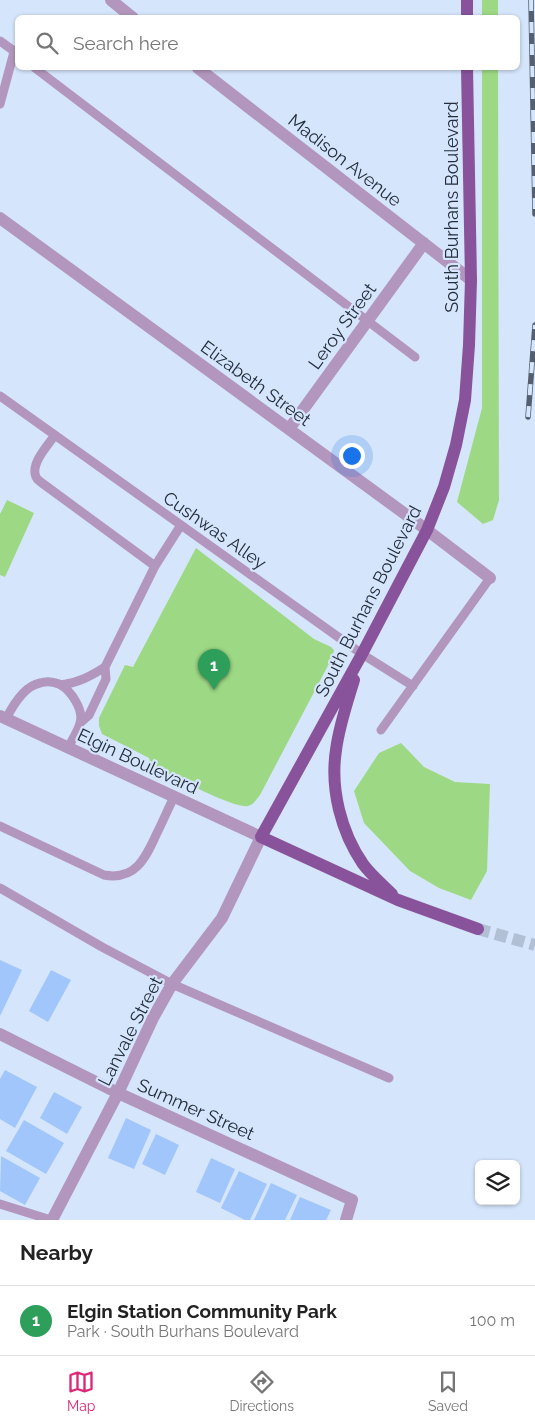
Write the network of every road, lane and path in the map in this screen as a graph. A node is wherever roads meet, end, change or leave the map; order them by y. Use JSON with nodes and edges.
{"nodes":[{"id":1,"x":110,"y":0,"type":"edge"},
{"id":2,"x":466,"y":0,"type":"edge"},
{"id":3,"x":129,"y":15,"type":"edge"},
{"id":4,"x":467,"y":15,"type":"edge"},
{"id":5,"x":0,"y":41,"type":"edge"},
{"id":6,"x":15,"y":52,"type":"edge"},
{"id":7,"x":15,"y":56,"type":"edge"},
{"id":8,"x":38,"y":70,"type":"edge"},
{"id":9,"x":201,"y":70,"type":"edge"},
{"id":10,"x":468,"y":70,"type":"edge"},
{"id":11,"x":0,"y":104,"type":"edge"},
{"id":12,"x":0,"y":218,"type":"edge"},
{"id":13,"x":424,"y":243,"type":"junction"},
{"id":14,"x":471,"y":280,"type":"junction"},
{"id":15,"x":367,"y":321,"type":"junction"},
{"id":16,"x":416,"y":358,"type":"dead end"},
{"id":17,"x":0,"y":396,"type":"edge"},
{"id":18,"x":289,"y":429,"type":"junction"},
{"id":19,"x":55,"y":436,"type":"junction"},
{"id":20,"x":181,"y":525,"type":"junction"},
{"id":21,"x":427,"y":530,"type":"junction"},
{"id":22,"x":155,"y":566,"type":"junction"},
{"id":23,"x":490,"y":578,"type":"joint"},
{"id":24,"x":362,"y":654,"type":"junction"},
{"id":25,"x":105,"y":667,"type":"junction"},
{"id":26,"x":60,"y":685,"type":"junction"},
{"id":27,"x":413,"y":686,"type":"junction"},
{"id":28,"x":3,"y":717,"type":"edge"},
{"id":29,"x":81,"y":722,"type":"junction"},
{"id":30,"x":381,"y":730,"type":"dead end"},
{"id":31,"x":68,"y":748,"type":"junction"},
{"id":32,"x":174,"y":797,"type":"junction"},
{"id":33,"x":0,"y":826,"type":"edge"},
{"id":34,"x":260,"y":837,"type":"junction"},
{"id":35,"x":0,"y":888,"type":"edge"},
{"id":36,"x":398,"y":900,"type":"junction"},
{"id":37,"x":478,"y":929,"type":"tunnel mouth"},
{"id":38,"x":172,"y":984,"type":"junction"},
{"id":39,"x":0,"y":1034,"type":"edge"},
{"id":40,"x":389,"y":1078,"type":"dead end"},
{"id":41,"x":118,"y":1093,"type":"junction"},
{"id":42,"x":0,"y":1204,"type":"edge"},
{"id":43,"x":51,"y":1220,"type":"edge"},
{"id":44,"x":346,"y":1220,"type":"edge"}],
"edges":[{"from":1,"to":3,"type":"street"},
{"from":2,"to":4,"type":"main road"},
{"from":5,"to":6,"type":"lane"},
{"from":7,"to":11,"type":"lane"},
{"from":8,"to":15,"type":"lane"},
{"from":9,"to":13,"type":"street","name":"Madison Avenue"},
{"from":10,"to":14,"type":"main road","name":"South Burhans Boulevard"},
{"from":12,"to":18,"type":"street","name":"Elizabeth Street"},
{"from":13,"to":14,"type":"street","name":"Madison Avenue"},
{"from":13,"to":15,"type":"street","name":"Leroy Street"},
{"from":14,"to":21,"type":"main road","name":"South Burhans Boulevard"},
{"from":15,"to":16,"type":"lane"},
{"from":15,"to":18,"type":"street","name":"Leroy Street"},
{"from":17,"to":19,"type":"lane","name":"Cushwas Alley"},
{"from":18,"to":21,"type":"street","name":"Elizabeth Street"},
{"from":19,"to":20,"type":"lane","name":"Cushwas Alley"},
{"from":19,"to":22,"type":"lane"},
{"from":20,"to":22,"type":"lane"},
{"from":20,"to":24,"type":"lane","name":"Cushwas Alley"},
{"from":21,"to":23,"type":"street","name":"Elizabeth Street"},
{"from":21,"to":24,"type":"main road","name":"South Burhans Boulevard"},
{"from":22,"to":25,"type":"lane"},
{"from":23,"to":27,"type":"lane"},
{"from":24,"to":27,"type":"lane","name":"Cushwas Alley"},
{"from":24,"to":34,"type":"main road","name":"South Burhans Boulevard"},
{"from":24,"to":36,"type":"main road"},
{"from":25,"to":26,"type":"lane"},
{"from":25,"to":29,"type":"lane"},
{"from":26,"to":28,"type":"lane"},
{"from":26,"to":29,"type":"lane"},
{"from":27,"to":30,"type":"lane"},
{"from":28,"to":31,"type":"street","name":"Elgin Boulevard"},
{"from":29,"to":31,"type":"lane"},
{"from":31,"to":32,"type":"street","name":"Elgin Boulevard"},
{"from":32,"to":33,"type":"lane"},
{"from":32,"to":34,"type":"street","name":"Elgin Boulevard"},
{"from":34,"to":36,"type":"main road"},
{"from":34,"to":38,"type":"street","name":"Lanvale Street"},
{"from":35,"to":38,"type":"lane"},
{"from":36,"to":37,"type":"main road"},
{"from":38,"to":40,"type":"lane"},
{"from":38,"to":41,"type":"street","name":"Lanvale Street"},
{"from":39,"to":41,"type":"street","name":"Summer Street"},
{"from":41,"to":43,"type":"street","name":"Lanvale Street"},
{"from":41,"to":44,"type":"street","name":"Summer Street"},
{"from":42,"to":43,"type":"lane"}]}
